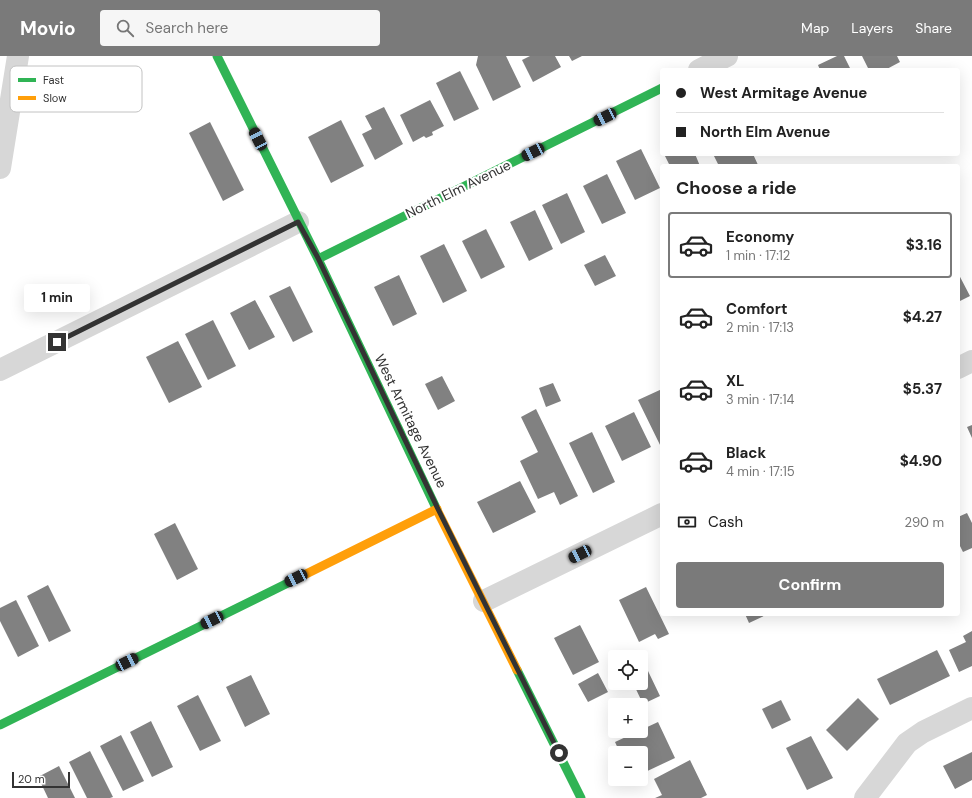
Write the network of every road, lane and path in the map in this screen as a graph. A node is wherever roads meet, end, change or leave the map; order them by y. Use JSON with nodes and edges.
{"nodes":[{"id":1,"x":18,"y":56,"type":"edge"},
{"id":2,"x":217,"y":56,"type":"edge"},
{"id":3,"x":727,"y":56,"type":"edge"},
{"id":4,"x":16,"y":66,"type":"edge"},
{"id":5,"x":703,"y":68,"type":"edge"},
{"id":6,"x":660,"y":89,"type":"edge"},
{"id":7,"x":10,"y":106,"type":"edge"},
{"id":8,"x":0,"y":168,"type":"edge"},
{"id":9,"x":298,"y":222,"type":"junction"},
{"id":10,"x":318,"y":258,"type":"junction"},
{"id":11,"x":972,"y":361,"type":"edge"},
{"id":12,"x":960,"y":367,"type":"edge"},
{"id":13,"x":0,"y":370,"type":"edge"},
{"id":14,"x":438,"y":509,"type":"junction"},
{"id":15,"x":660,"y":515,"type":"edge"},
{"id":16,"x":484,"y":601,"type":"junction"},
{"id":17,"x":972,"y":708,"type":"edge"},
{"id":18,"x":0,"y":725,"type":"edge"},
{"id":19,"x":577,"y":797,"type":"edge"},
{"id":20,"x":865,"y":798,"type":"edge"}],
"edges":[{"from":1,"to":4,"type":"street"},
{"from":2,"to":9,"type":"street","name":"West Armitage Avenue"},
{"from":3,"to":5,"type":"street"},
{"from":6,"to":10,"type":"street","name":"North Elm Avenue"},
{"from":7,"to":8,"type":"street"},
{"from":9,"to":10,"type":"street","name":"West Armitage Avenue"},
{"from":9,"to":13,"type":"street"},
{"from":10,"to":14,"type":"street","name":"West Armitage Avenue"},
{"from":11,"to":12,"type":"street"},
{"from":14,"to":16,"type":"street","name":"West Armitage Avenue"},
{"from":14,"to":18,"type":"street"},
{"from":15,"to":16,"type":"street"},
{"from":16,"to":19,"type":"street","name":"West Armitage Avenue"},
{"from":17,"to":20,"type":"street"}]}
